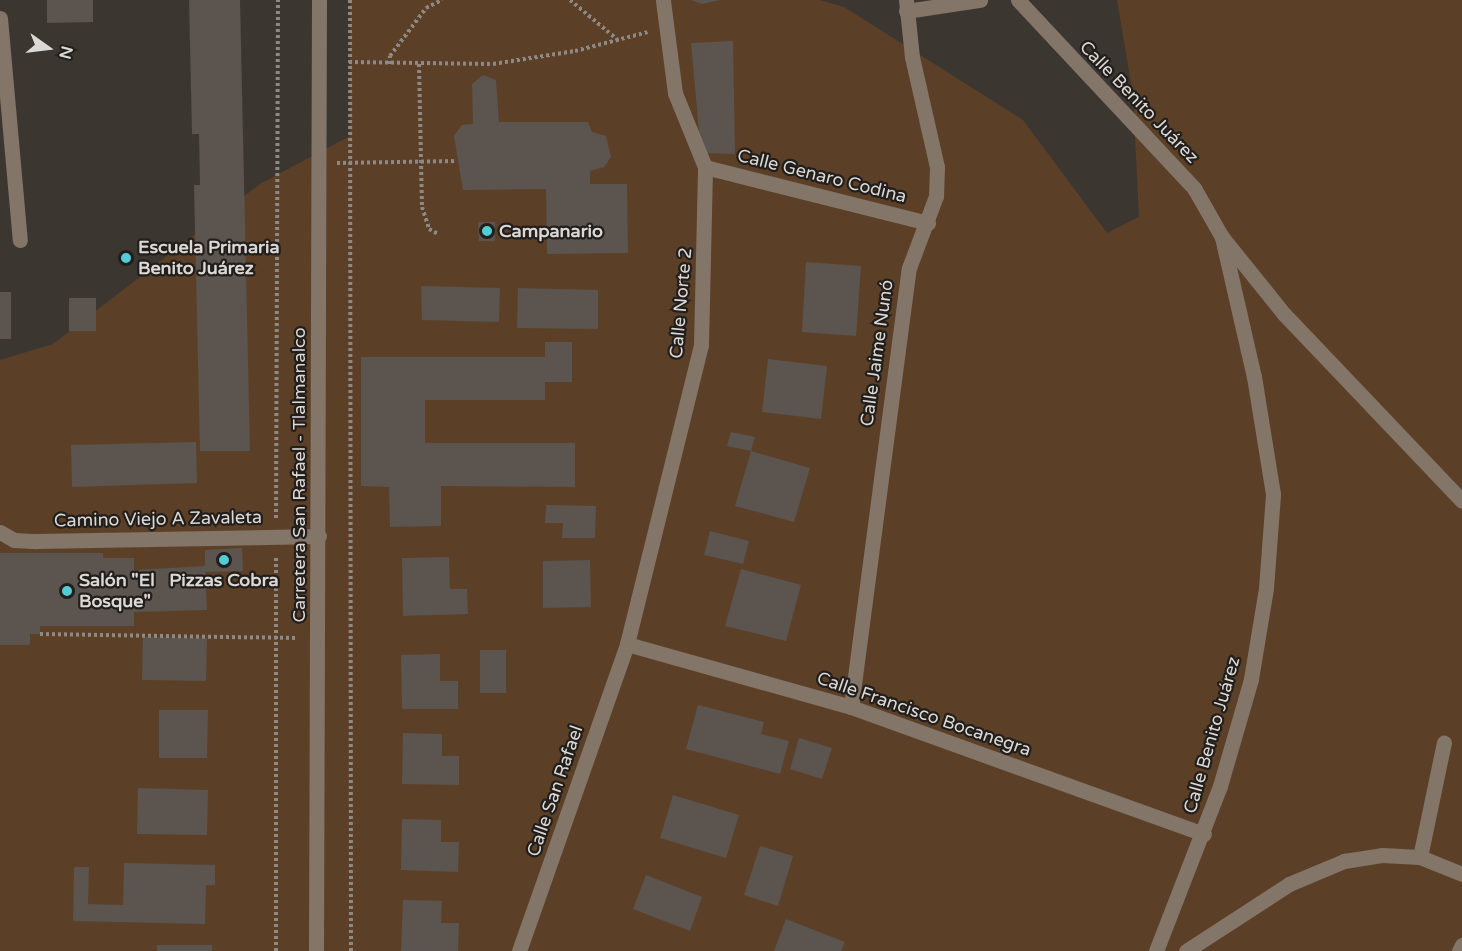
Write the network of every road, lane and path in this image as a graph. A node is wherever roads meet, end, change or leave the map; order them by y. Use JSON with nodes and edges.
{"nodes":[{"id":1,"x":278,"y":0,"type":"edge"},
{"id":2,"x":319,"y":0,"type":"edge"},
{"id":3,"x":350,"y":0,"type":"edge"},
{"id":4,"x":442,"y":0,"type":"edge"},
{"id":5,"x":570,"y":0,"type":"edge"},
{"id":6,"x":663,"y":0,"type":"edge"},
{"id":7,"x":980,"y":0,"type":"edge"},
{"id":8,"x":1017,"y":0,"type":"edge"},
{"id":9,"x":906,"y":5,"type":"edge"},
{"id":10,"x":0,"y":18,"type":"edge"},
{"id":11,"x":664,"y":28,"type":"junction"},
{"id":12,"x":618,"y":40,"type":"junction"},
{"id":13,"x":349,"y":62,"type":"junction"},
{"id":14,"x":389,"y":64,"type":"junction"},
{"id":15,"x":419,"y":64,"type":"junction"},
{"id":16,"x":457,"y":161,"type":"dead end"},
{"id":17,"x":350,"y":162,"type":"junction"},
{"id":18,"x":421,"y":162,"type":"junction"},
{"id":19,"x":318,"y":164,"type":"junction"},
{"id":20,"x":705,"y":167,"type":"junction"},
{"id":21,"x":928,"y":224,"type":"junction"},
{"id":22,"x":438,"y":234,"type":"dead end"},
{"id":23,"x":1222,"y":237,"type":"junction"},
{"id":24,"x":20,"y":240,"type":"dead end"},
{"id":25,"x":1462,"y":501,"type":"edge"},
{"id":26,"x":0,"y":532,"type":"edge"},
{"id":27,"x":276,"y":536,"type":"junction"},
{"id":28,"x":319,"y":536,"type":"junction"},
{"id":29,"x":40,"y":634,"type":"dead end"},
{"id":30,"x":278,"y":638,"type":"junction"},
{"id":31,"x":318,"y":639,"type":"junction"},
{"id":32,"x":627,"y":644,"type":"junction"},
{"id":33,"x":851,"y":707,"type":"junction"},
{"id":34,"x":1444,"y":742,"type":"dead end"},
{"id":35,"x":1204,"y":834,"type":"junction"},
{"id":36,"x":1420,"y":857,"type":"junction"},
{"id":37,"x":1462,"y":874,"type":"edge"},
{"id":38,"x":1462,"y":945,"type":"edge"},
{"id":39,"x":276,"y":951,"type":"edge"},
{"id":40,"x":316,"y":951,"type":"edge"},
{"id":41,"x":351,"y":951,"type":"edge"},
{"id":42,"x":519,"y":951,"type":"edge"},
{"id":43,"x":1156,"y":951,"type":"edge"},
{"id":44,"x":1186,"y":951,"type":"edge"},
{"id":45,"x":1459,"y":951,"type":"edge"}],
"edges":[{"from":1,"to":27,"type":"path"},
{"from":2,"to":19,"type":"street","name":"Carretera San Rafael - Tlalmanalco"},
{"from":3,"to":13,"type":"path"},
{"from":4,"to":14,"type":"path"},
{"from":5,"to":12,"type":"path"},
{"from":6,"to":11,"type":"street","name":"Calle Norte 2"},
{"from":7,"to":9,"type":"street"},
{"from":8,"to":23,"type":"street","name":"Calle Benito Juárez"},
{"from":9,"to":21,"type":"street","name":"Calle Jaime Nunó"},
{"from":10,"to":24,"type":"street"},
{"from":11,"to":12,"type":"path"},
{"from":11,"to":20,"type":"street","name":"Calle Norte 2"},
{"from":12,"to":15,"type":"path"},
{"from":13,"to":14,"type":"path"},
{"from":13,"to":17,"type":"path"},
{"from":14,"to":15,"type":"path"},
{"from":15,"to":18,"type":"path"},
{"from":16,"to":18,"type":"path"},
{"from":17,"to":18,"type":"path"},
{"from":17,"to":19,"type":"path"},
{"from":17,"to":41,"type":"path"},
{"from":18,"to":22,"type":"path"},
{"from":19,"to":28,"type":"street","name":"Carretera San Rafael - Tlalmanalco"},
{"from":20,"to":21,"type":"street","name":"Calle Genaro Codina"},
{"from":20,"to":32,"type":"street","name":"Calle Norte 2"},
{"from":21,"to":33,"type":"street","name":"Calle Jaime Nunó"},
{"from":23,"to":25,"type":"street","name":"Calle Benito Juárez"},
{"from":23,"to":35,"type":"street","name":"Calle Benito Juárez"},
{"from":26,"to":27,"type":"street","name":"Camino Viejo A Zavaleta"},
{"from":27,"to":28,"type":"street","name":"Camino Viejo A Zavaleta"},
{"from":27,"to":30,"type":"path"},
{"from":28,"to":31,"type":"street","name":"Carretera San Rafael - Tlalmanalco"},
{"from":29,"to":30,"type":"path"},
{"from":30,"to":31,"type":"path"},
{"from":30,"to":39,"type":"path"},
{"from":31,"to":40,"type":"street","name":"Carretera San Rafael - Tlalmanalco"},
{"from":32,"to":33,"type":"street","name":"Calle Francisco Bocanegra"},
{"from":32,"to":42,"type":"street","name":"Calle San Rafael"},
{"from":33,"to":35,"type":"street","name":"Calle Francisco Bocanegra"},
{"from":34,"to":36,"type":"street"},
{"from":35,"to":43,"type":"street","name":"Calle Benito Juárez"},
{"from":36,"to":37,"type":"street"},
{"from":36,"to":44,"type":"street"},
{"from":38,"to":45,"type":"street"}]}
